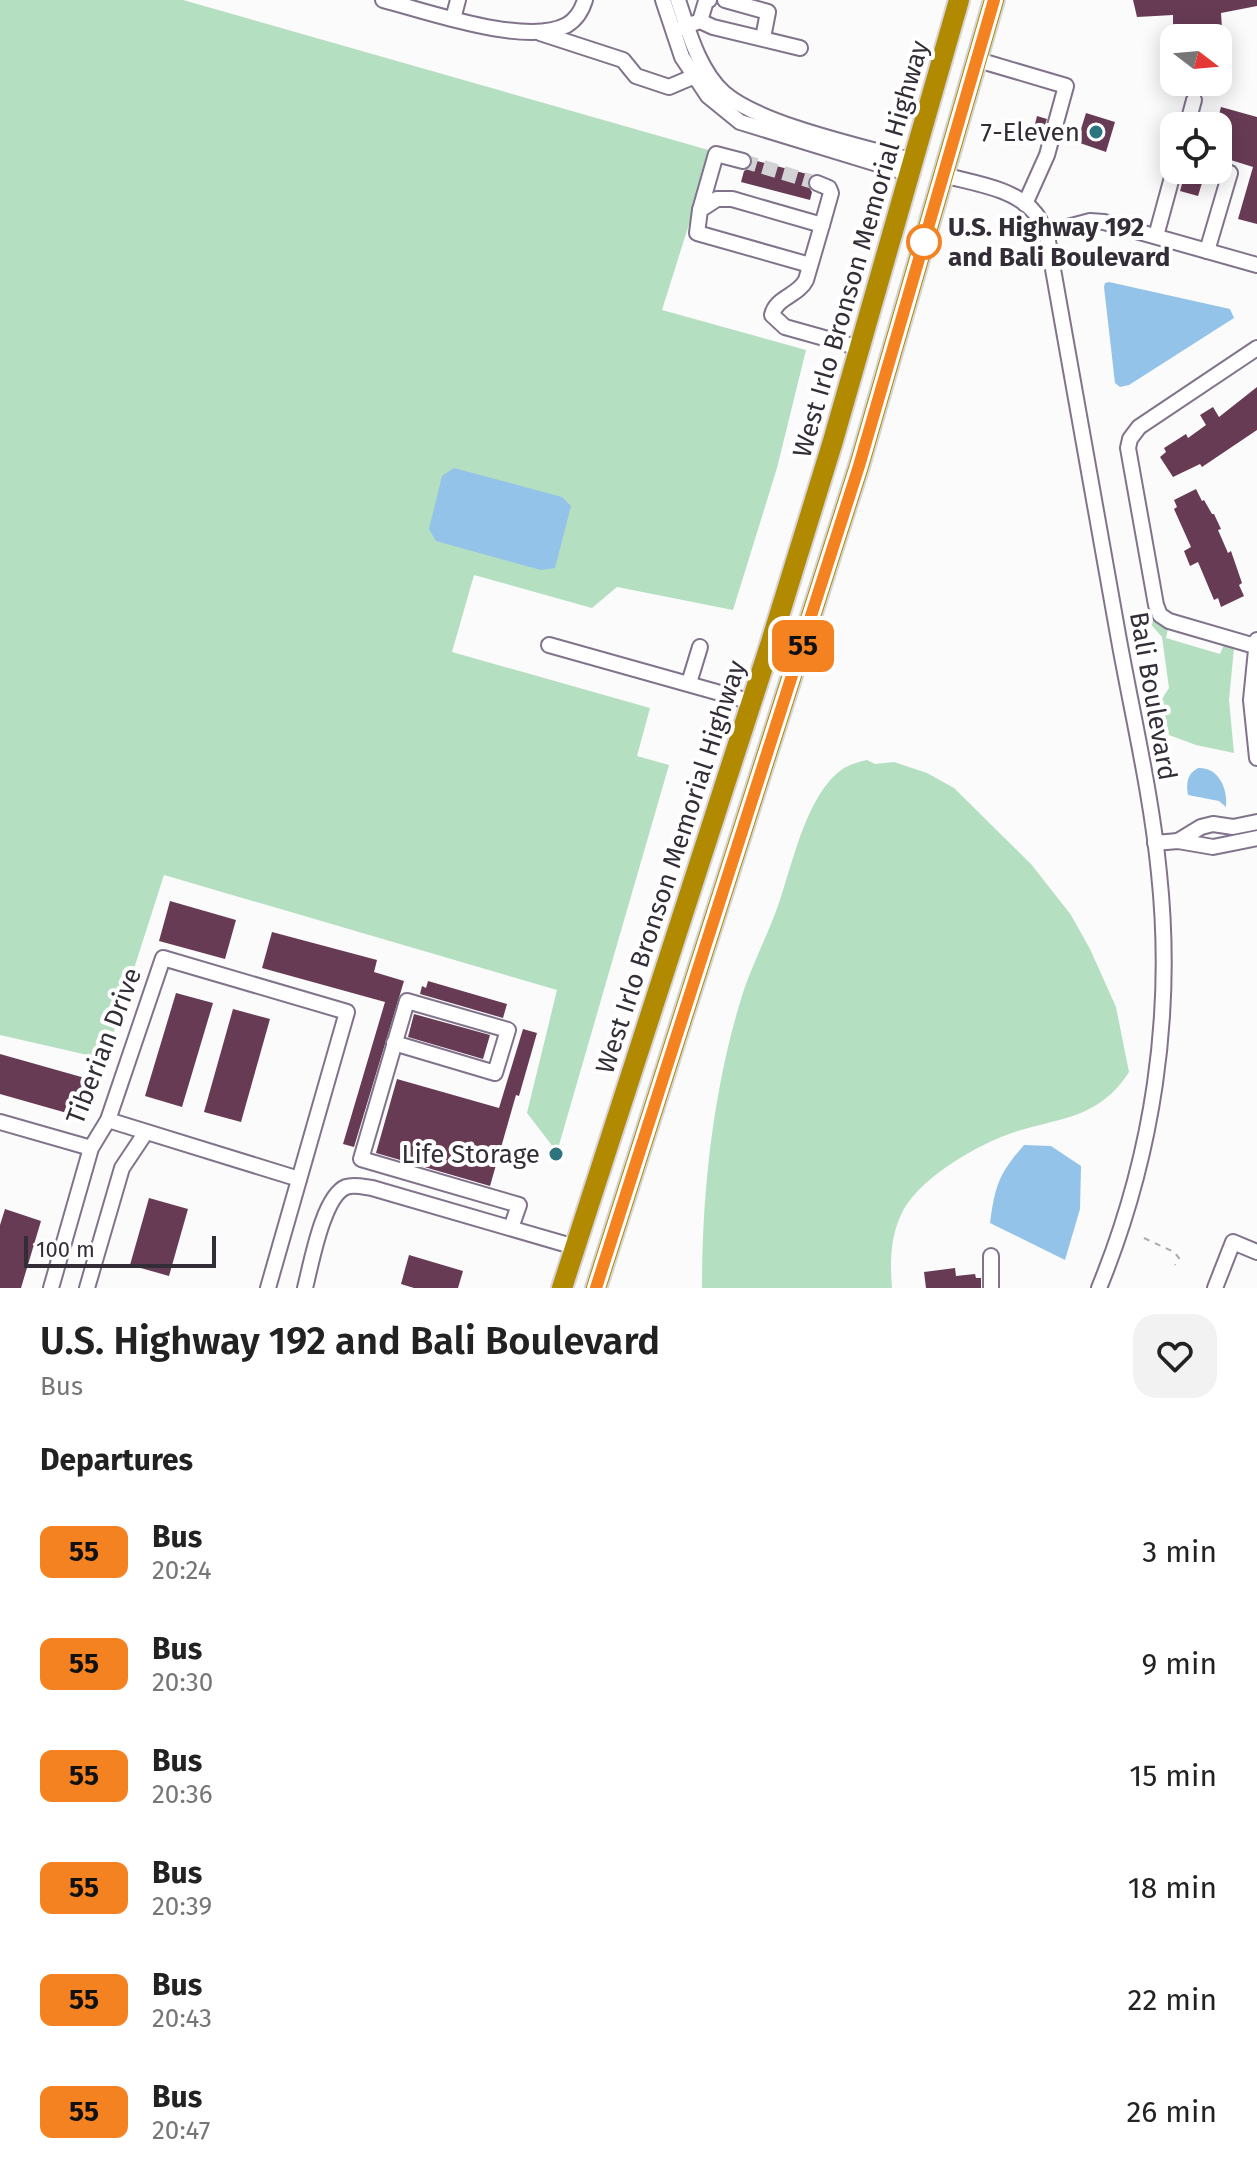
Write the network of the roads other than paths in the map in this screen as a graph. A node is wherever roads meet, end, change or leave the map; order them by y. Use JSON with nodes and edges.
{"nodes":[{"id":1,"x":383,"y":0,"type":"edge"},
{"id":2,"x":458,"y":0,"type":"edge"},
{"id":3,"x":585,"y":0,"type":"edge"},
{"id":4,"x":663,"y":0,"type":"edge"},
{"id":5,"x":678,"y":0,"type":"edge"},
{"id":6,"x":709,"y":0,"type":"edge"},
{"id":7,"x":725,"y":0,"type":"edge"},
{"id":8,"x":959,"y":0,"type":"edge"},
{"id":9,"x":994,"y":0,"type":"edge"},
{"id":10,"x":453,"y":19,"type":"junction"},
{"id":11,"x":687,"y":26,"type":"junction"},
{"id":12,"x":534,"y":31,"type":"junction"},
{"id":13,"x":763,"y":38,"type":"junction"},
{"id":14,"x":800,"y":48,"type":"dead end"},
{"id":15,"x":978,"y":60,"type":"junction"},
{"id":16,"x":700,"y":74,"type":"junction"},
{"id":17,"x":1194,"y":100,"type":"dead end"},
{"id":18,"x":930,"y":104,"type":"junction"},
{"id":19,"x":1191,"y":112,"type":"edge"},
{"id":20,"x":743,"y":161,"type":"tunnel mouth"},
{"id":21,"x":912,"y":167,"type":"junction"},
{"id":22,"x":943,"y":175,"type":"junction"},
{"id":23,"x":817,"y":183,"type":"dead end"},
{"id":24,"x":1170,"y":184,"type":"edge"},
{"id":25,"x":1227,"y":184,"type":"edge"},
{"id":26,"x":1025,"y":204,"type":"junction"},
{"id":27,"x":700,"y":210,"type":"junction"},
{"id":28,"x":822,"y":225,"type":"junction"},
{"id":29,"x":928,"y":225,"type":"junction"},
{"id":30,"x":1045,"y":233,"type":"junction"},
{"id":31,"x":1156,"y":236,"type":"junction"},
{"id":32,"x":1207,"y":251,"type":"junction"},
{"id":33,"x":810,"y":265,"type":"junction"},
{"id":34,"x":1257,"y":265,"type":"edge"},
{"id":35,"x":860,"y":348,"type":"junction"},
{"id":36,"x":1257,"y":348,"type":"edge"},
{"id":37,"x":771,"y":642,"type":"junction"},
{"id":38,"x":1256,"y":643,"type":"edge"},
{"id":39,"x":549,"y":645,"type":"dead end"},
{"id":40,"x":700,"y":647,"type":"dead end"},
{"id":41,"x":689,"y":683,"type":"junction"},
{"id":42,"x":752,"y":702,"type":"junction"},
{"id":43,"x":782,"y":711,"type":"junction"},
{"id":44,"x":1257,"y":758,"type":"edge"},
{"id":45,"x":759,"y":783,"type":"junction"},
{"id":46,"x":1257,"y":822,"type":"edge"},
{"id":47,"x":1257,"y":838,"type":"edge"},
{"id":48,"x":1178,"y":841,"type":"junction"},
{"id":49,"x":1155,"y":843,"type":"junction"},
{"id":50,"x":394,"y":1043,"type":"junction"},
{"id":51,"x":108,"y":1120,"type":"junction"},
{"id":52,"x":0,"y":1122,"type":"edge"},
{"id":53,"x":146,"y":1132,"type":"junction"},
{"id":54,"x":91,"y":1148,"type":"junction"},
{"id":55,"x":299,"y":1179,"type":"junction"},
{"id":56,"x":593,"y":1190,"type":"junction"},
{"id":57,"x":511,"y":1228,"type":"junction"},
{"id":58,"x":575,"y":1247,"type":"junction"},
{"id":59,"x":608,"y":1251,"type":"junction"},
{"id":60,"x":1257,"y":1252,"type":"edge"},
{"id":61,"x":991,"y":1256,"type":"dead end"},
{"id":62,"x":51,"y":1288,"type":"edge"},
{"id":63,"x":87,"y":1288,"type":"edge"},
{"id":64,"x":268,"y":1288,"type":"edge"},
{"id":65,"x":305,"y":1288,"type":"edge"},
{"id":66,"x":562,"y":1288,"type":"edge"},
{"id":67,"x":588,"y":1288,"type":"edge"},
{"id":68,"x":596,"y":1288,"type":"edge"},
{"id":69,"x":991,"y":1288,"type":"edge"},
{"id":70,"x":1099,"y":1288,"type":"edge"},
{"id":71,"x":1215,"y":1288,"type":"edge"}],
"edges":[{"from":1,"to":10,"type":"street"},
{"from":2,"to":10,"type":"street"},
{"from":3,"to":12,"type":"street"},
{"from":4,"to":11,"type":"street"},
{"from":5,"to":11,"type":"street"},
{"from":6,"to":11,"type":"street"},
{"from":7,"to":13,"type":"street"},
{"from":8,"to":18,"type":"highway","name":"West Irlo Bronson Memorial Highway"},
{"from":9,"to":15,"type":"highway"},
{"from":10,"to":12,"type":"street"},
{"from":11,"to":13,"type":"street"},
{"from":11,"to":16,"type":"street"},
{"from":12,"to":16,"type":"street"},
{"from":13,"to":14,"type":"street"},
{"from":15,"to":22,"type":"highway"},
{"from":15,"to":26,"type":"street"},
{"from":16,"to":21,"type":"street"},
{"from":17,"to":19,"type":"street"},
{"from":18,"to":21,"type":"highway","name":"West Irlo Bronson Memorial Highway"},
{"from":18,"to":22,"type":"highway"},
{"from":20,"to":27,"type":"street"},
{"from":21,"to":29,"type":"highway"},
{"from":21,"to":35,"type":"highway","name":"West Irlo Bronson Memorial Highway"},
{"from":22,"to":26,"type":"street"},
{"from":22,"to":29,"type":"highway"},
{"from":23,"to":28,"type":"street"},
{"from":24,"to":31,"type":"street"},
{"from":25,"to":32,"type":"street"},
{"from":26,"to":30,"type":"street","name":"Bali Boulevard"},
{"from":27,"to":28,"type":"street"},
{"from":27,"to":33,"type":"street"},
{"from":28,"to":33,"type":"street"},
{"from":29,"to":43,"type":"highway"},
{"from":30,"to":31,"type":"street"},
{"from":30,"to":49,"type":"street","name":"Bali Boulevard"},
{"from":31,"to":32,"type":"street"},
{"from":32,"to":34,"type":"street"},
{"from":33,"to":35,"type":"street"},
{"from":35,"to":37,"type":"highway","name":"West Irlo Bronson Memorial Highway"},
{"from":36,"to":38,"type":"street"},
{"from":37,"to":42,"type":"highway","name":"West Irlo Bronson Memorial Highway"},
{"from":37,"to":43,"type":"highway"},
{"from":38,"to":44,"type":"street"},
{"from":39,"to":41,"type":"street"},
{"from":40,"to":41,"type":"street"},
{"from":41,"to":42,"type":"street"},
{"from":42,"to":45,"type":"highway"},
{"from":42,"to":56,"type":"highway","name":"West Irlo Bronson Memorial Highway"},
{"from":43,"to":45,"type":"highway"},
{"from":45,"to":59,"type":"highway"},
{"from":46,"to":48,"type":"street"},
{"from":47,"to":48,"type":"street"},
{"from":48,"to":49,"type":"street"},
{"from":49,"to":70,"type":"street","name":"Bali Boulevard"},
{"from":50,"to":50,"type":"street"},
{"from":50,"to":57,"type":"street"},
{"from":51,"to":53,"type":"street"},
{"from":51,"to":54,"type":"street","name":"Tiberian Drive"},
{"from":51,"to":55,"type":"street","name":"Tiberian Drive"},
{"from":52,"to":54,"type":"street"},
{"from":53,"to":55,"type":"street"},
{"from":53,"to":63,"type":"street"},
{"from":54,"to":62,"type":"street","name":"Tiberian Drive"},
{"from":55,"to":64,"type":"street","name":"Tiberian Drive"},
{"from":56,"to":58,"type":"highway","name":"West Irlo Bronson Memorial Highway"},
{"from":56,"to":59,"type":"highway"},
{"from":57,"to":58,"type":"street"},
{"from":57,"to":65,"type":"street"},
{"from":58,"to":66,"type":"highway","name":"West Irlo Bronson Memorial Highway"},
{"from":58,"to":67,"type":"highway"},
{"from":59,"to":68,"type":"highway"},
{"from":60,"to":71,"type":"street"},
{"from":61,"to":69,"type":"street"}]}
